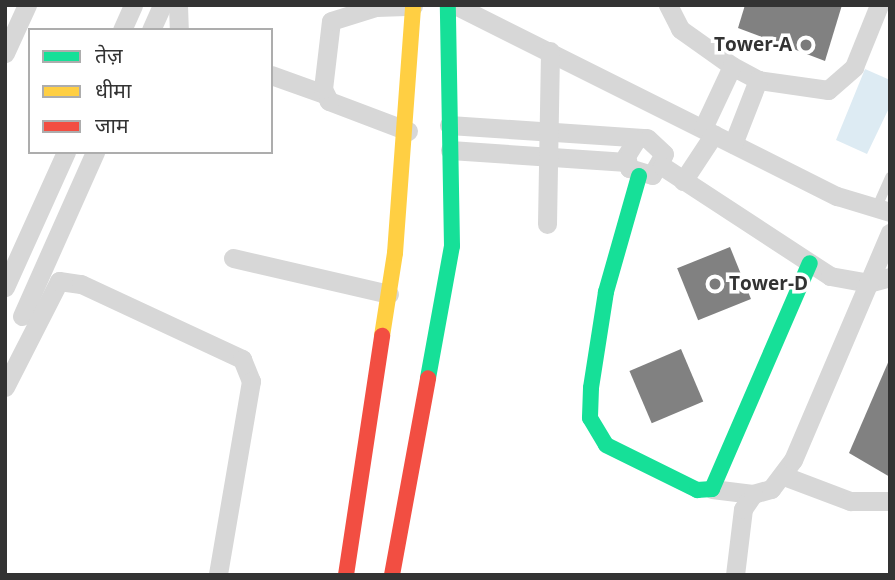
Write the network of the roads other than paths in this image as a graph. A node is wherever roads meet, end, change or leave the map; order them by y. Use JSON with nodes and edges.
{"nodes":[{"id":1,"x":27,"y":5,"type":"edge"},
{"id":2,"x":133,"y":5,"type":"edge"},
{"id":3,"x":448,"y":5,"type":"edge"},
{"id":4,"x":455,"y":5,"type":"edge"},
{"id":5,"x":668,"y":5,"type":"edge"},
{"id":6,"x":880,"y":5,"type":"edge"},
{"id":7,"x":165,"y":6,"type":"edge"},
{"id":8,"x":413,"y":6,"type":"edge"},
{"id":9,"x":331,"y":13,"type":"edge"},
{"id":10,"x":122,"y":28,"type":"edge"},
{"id":11,"x":152,"y":28,"type":"edge"},
{"id":12,"x":178,"y":28,"type":"edge"},
{"id":13,"x":550,"y":51,"type":"junction"},
{"id":14,"x":5,"y":53,"type":"edge"},
{"id":15,"x":732,"y":66,"type":"junction"},
{"id":16,"x":273,"y":76,"type":"edge"},
{"id":17,"x":758,"y":80,"type":"junction"},
{"id":18,"x":324,"y":94,"type":"junction"},
{"id":19,"x":449,"y":125,"type":"junction"},
{"id":20,"x":408,"y":131,"type":"junction"},
{"id":21,"x":709,"y":131,"type":"junction"},
{"id":22,"x":548,"y":133,"type":"junction"},
{"id":23,"x":636,"y":140,"type":"junction"},
{"id":24,"x":733,"y":144,"type":"junction"},
{"id":25,"x":450,"y":150,"type":"junction"},
{"id":26,"x":65,"y":154,"type":"edge"},
{"id":27,"x":94,"y":154,"type":"edge"},
{"id":28,"x":546,"y":157,"type":"junction"},
{"id":29,"x":662,"y":166,"type":"junction"},
{"id":30,"x":633,"y":169,"type":"junction"},
{"id":31,"x":890,"y":177,"type":"edge"},
{"id":32,"x":683,"y":180,"type":"junction"},
{"id":33,"x":882,"y":211,"type":"edge"},
{"id":34,"x":547,"y":225,"type":"dead end"},
{"id":35,"x":890,"y":233,"type":"edge"},
{"id":36,"x":233,"y":258,"type":"dead end"},
{"id":37,"x":810,"y":263,"type":"junction"},
{"id":38,"x":890,"y":277,"type":"edge"},
{"id":39,"x":868,"y":284,"type":"junction"},
{"id":40,"x":5,"y":287,"type":"edge"},
{"id":41,"x":389,"y":294,"type":"junction"},
{"id":42,"x":22,"y":316,"type":"dead end"},
{"id":43,"x":5,"y":387,"type":"edge"},
{"id":44,"x":784,"y":476,"type":"junction"},
{"id":45,"x":712,"y":489,"type":"junction"},
{"id":46,"x":753,"y":494,"type":"junction"},
{"id":47,"x":890,"y":501,"type":"edge"},
{"id":48,"x":218,"y":575,"type":"edge"},
{"id":49,"x":346,"y":575,"type":"edge"},
{"id":50,"x":392,"y":575,"type":"edge"},
{"id":51,"x":735,"y":575,"type":"edge"}],
"edges":[{"from":1,"to":14,"type":"street"},
{"from":2,"to":10,"type":"street"},
{"from":3,"to":19,"type":"street"},
{"from":4,"to":13,"type":"street"},
{"from":5,"to":15,"type":"street"},
{"from":6,"to":17,"type":"street"},
{"from":7,"to":11,"type":"street"},
{"from":7,"to":12,"type":"street"},
{"from":8,"to":9,"type":"street"},
{"from":8,"to":20,"type":"street"},
{"from":9,"to":18,"type":"street"},
{"from":13,"to":21,"type":"street"},
{"from":13,"to":22,"type":"street"},
{"from":15,"to":17,"type":"street"},
{"from":15,"to":21,"type":"street"},
{"from":16,"to":18,"type":"street"},
{"from":17,"to":24,"type":"street"},
{"from":18,"to":20,"type":"street"},
{"from":19,"to":22,"type":"street"},
{"from":19,"to":25,"type":"street"},
{"from":20,"to":41,"type":"street"},
{"from":21,"to":24,"type":"street"},
{"from":21,"to":32,"type":"street"},
{"from":22,"to":23,"type":"street"},
{"from":22,"to":28,"type":"street"},
{"from":23,"to":29,"type":"street"},
{"from":23,"to":30,"type":"street"},
{"from":24,"to":33,"type":"street"},
{"from":25,"to":28,"type":"street"},
{"from":25,"to":50,"type":"street"},
{"from":26,"to":40,"type":"street"},
{"from":27,"to":42,"type":"street"},
{"from":28,"to":30,"type":"street"},
{"from":28,"to":34,"type":"street"},
{"from":29,"to":30,"type":"street"},
{"from":29,"to":32,"type":"street"},
{"from":30,"to":45,"type":"street"},
{"from":31,"to":33,"type":"lane"},
{"from":32,"to":37,"type":"street"},
{"from":35,"to":39,"type":"street"},
{"from":36,"to":41,"type":"street"},
{"from":37,"to":39,"type":"street"},
{"from":37,"to":45,"type":"street"},
{"from":38,"to":39,"type":"street"},
{"from":39,"to":44,"type":"street"},
{"from":41,"to":49,"type":"street"},
{"from":43,"to":48,"type":"street"},
{"from":44,"to":46,"type":"street"},
{"from":44,"to":47,"type":"street"},
{"from":45,"to":46,"type":"street"},
{"from":46,"to":51,"type":"street"}]}
